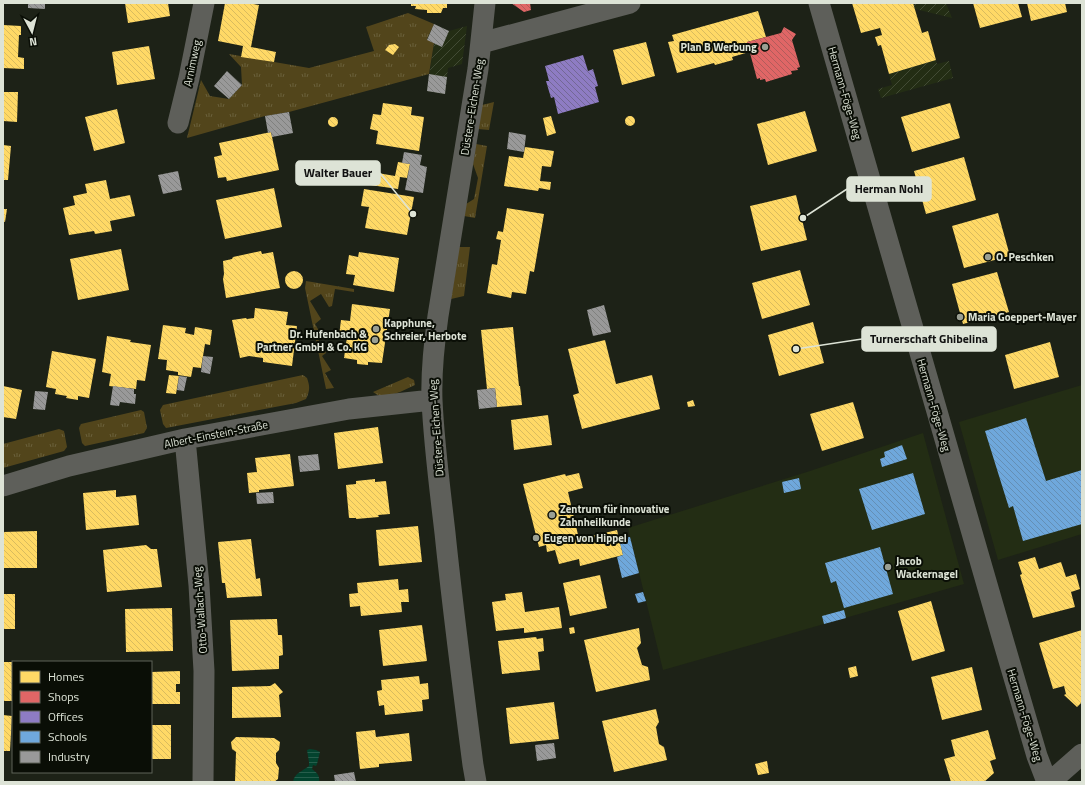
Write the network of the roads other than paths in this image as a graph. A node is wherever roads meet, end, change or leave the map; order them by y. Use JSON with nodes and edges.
{"nodes":[{"id":1,"x":204,"y":3,"type":"edge"},
{"id":2,"x":485,"y":3,"type":"edge"},
{"id":3,"x":630,"y":3,"type":"edge"},
{"id":4,"x":819,"y":3,"type":"edge"},
{"id":5,"x":481,"y":43,"type":"junction"},
{"id":6,"x":178,"y":123,"type":"dead end"},
{"id":7,"x":432,"y":400,"type":"junction"},
{"id":8,"x":185,"y":439,"type":"junction"},
{"id":9,"x":3,"y":486,"type":"edge"},
{"id":10,"x":1082,"y":754,"type":"edge"},
{"id":11,"x":203,"y":782,"type":"edge"},
{"id":12,"x":476,"y":782,"type":"edge"},
{"id":13,"x":1048,"y":782,"type":"edge"}],
"edges":[{"from":1,"to":6,"type":"street","name":"Arnimweg"},
{"from":2,"to":5,"type":"street","name":"Düstere-Eichen-Weg"},
{"from":3,"to":5,"type":"street"},
{"from":4,"to":13,"type":"street","name":"Hermann-Föge-Weg"},
{"from":5,"to":7,"type":"street","name":"Düstere-Eichen-Weg"},
{"from":7,"to":8,"type":"street","name":"Albert-Einstein-Straße"},
{"from":7,"to":12,"type":"street","name":"Düstere-Eichen-Weg"},
{"from":8,"to":9,"type":"street","name":"Albert-Einstein-Straße"},
{"from":8,"to":11,"type":"street","name":"Otto-Wallach-Weg"},
{"from":10,"to":13,"type":"street"}]}
